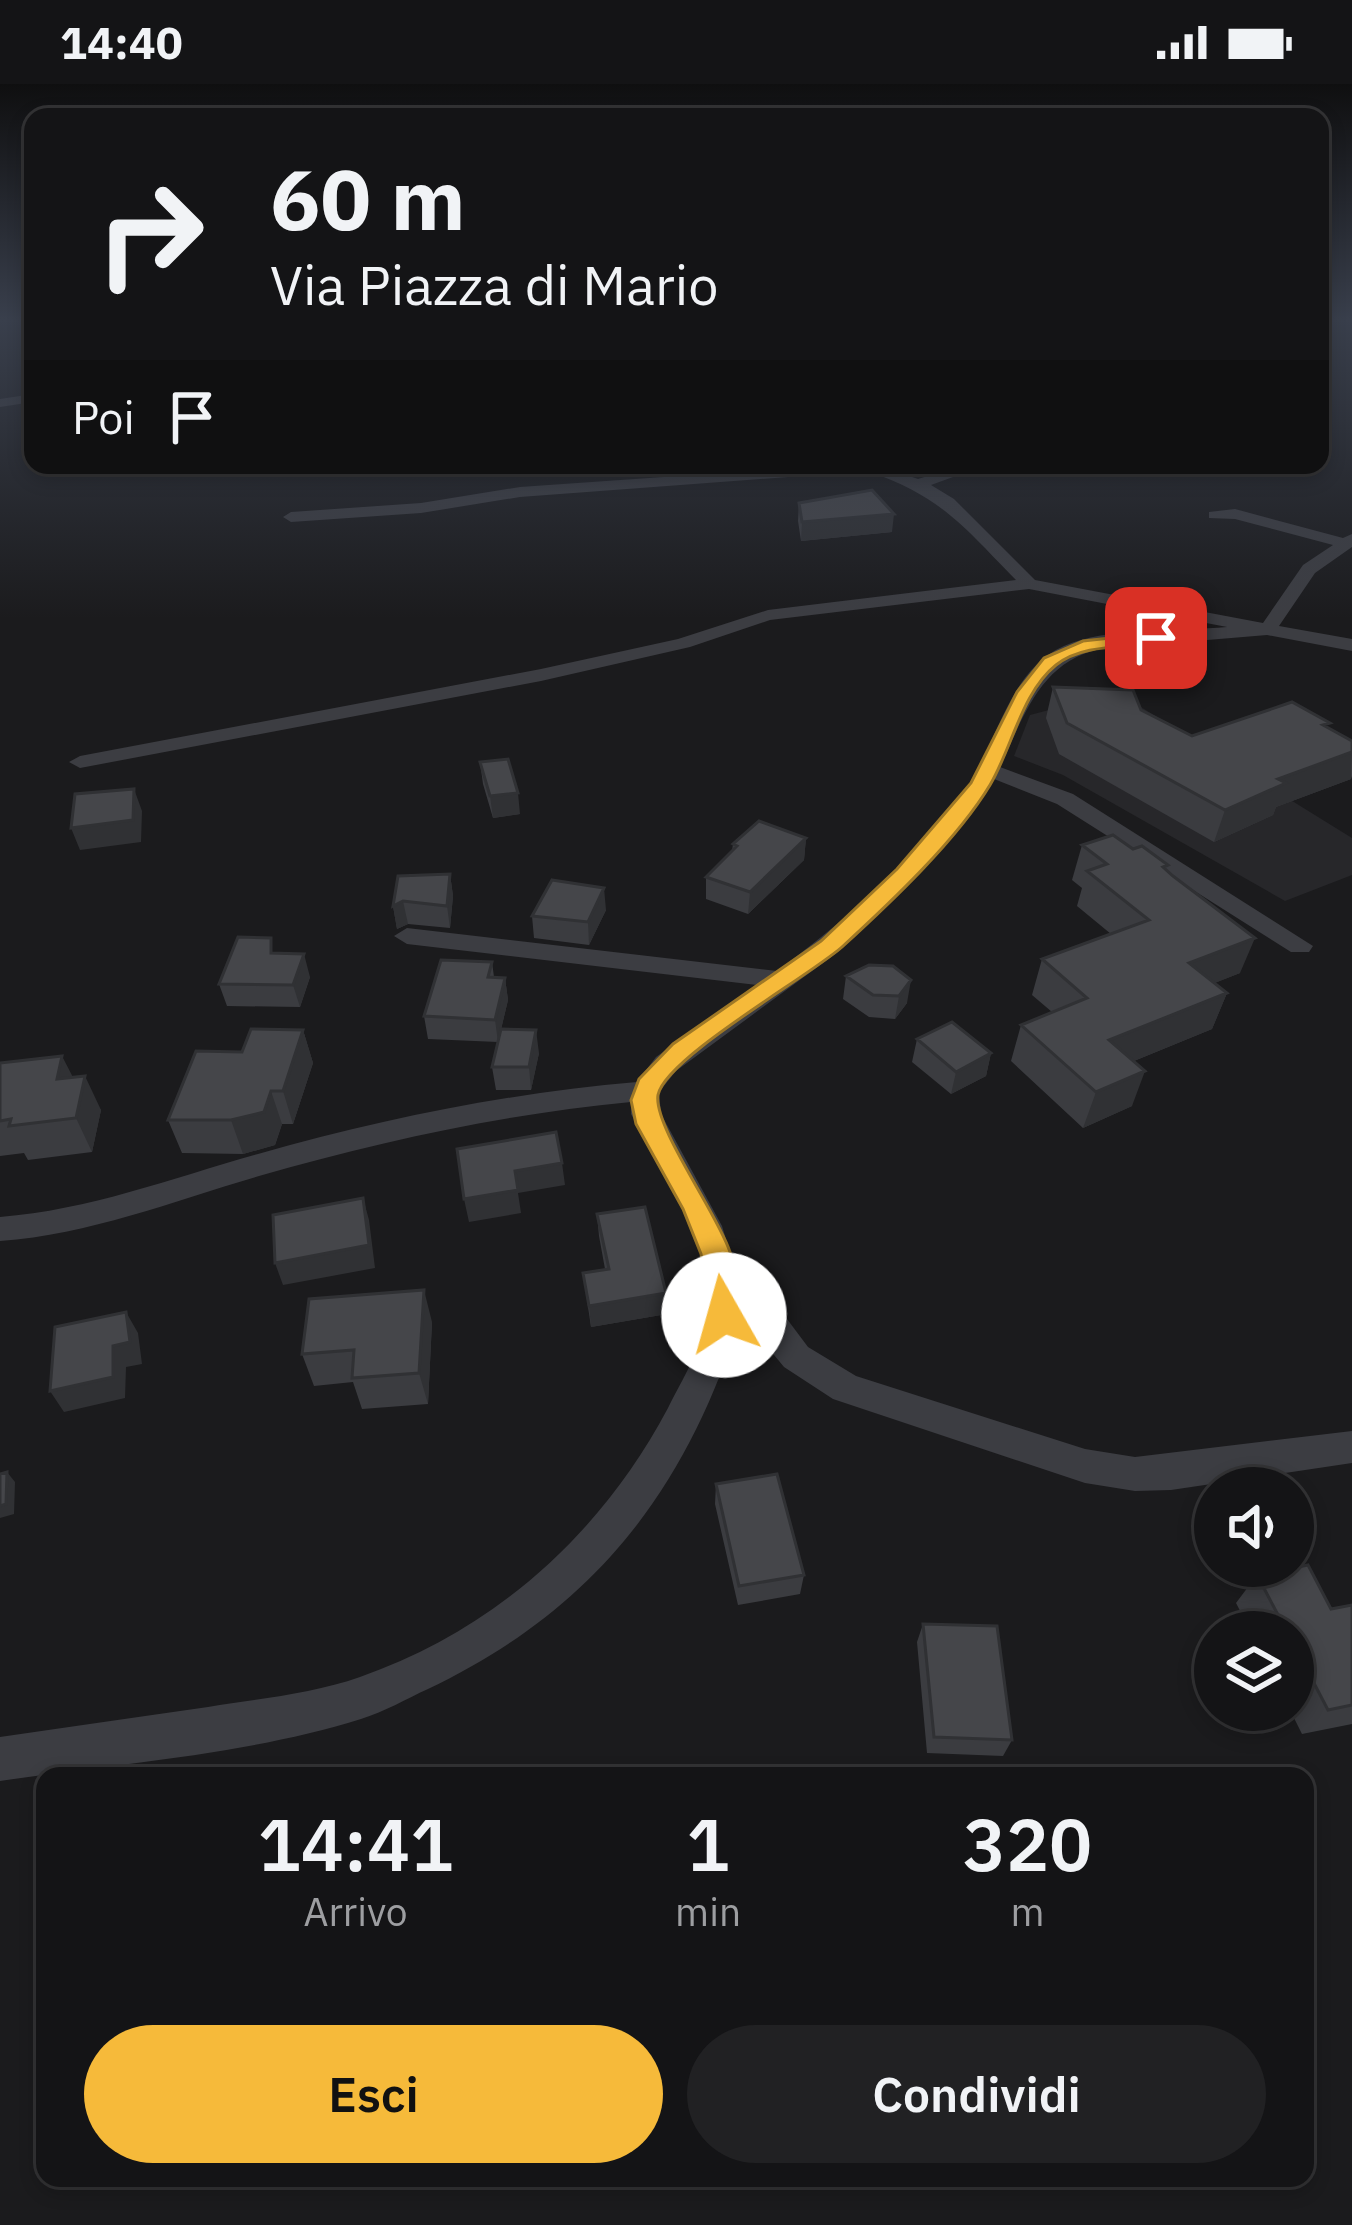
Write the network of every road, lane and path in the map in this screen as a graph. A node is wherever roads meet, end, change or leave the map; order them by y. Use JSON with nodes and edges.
{"nodes":[{"id":1,"x":751,"y":474,"type":"edge"},
{"id":2,"x":893,"y":474,"type":"edge"},
{"id":3,"x":950,"y":474,"type":"edge"},
{"id":4,"x":918,"y":484,"type":"junction"},
{"id":5,"x":1215,"y":515,"type":"dead end"},
{"id":6,"x":291,"y":517,"type":"dead end"},
{"id":7,"x":1348,"y":540,"type":"edge"},
{"id":8,"x":1029,"y":584,"type":"junction"},
{"id":9,"x":1268,"y":629,"type":"junction"},
{"id":10,"x":1352,"y":645,"type":"edge"},
{"id":11,"x":80,"y":762,"type":"dead end"},
{"id":12,"x":989,"y":770,"type":"junction"},
{"id":13,"x":407,"y":936,"type":"dead end"},
{"id":14,"x":1300,"y":946,"type":"dead end"},
{"id":15,"x":785,"y":980,"type":"junction"},
{"id":16,"x":645,"y":1091,"type":"junction"},
{"id":17,"x":0,"y":1229,"type":"edge"},
{"id":18,"x":723,"y":1284,"type":"junction"},
{"id":19,"x":1352,"y":1447,"type":"edge"},
{"id":20,"x":0,"y":1759,"type":"edge"}],
"edges":[{"from":1,"to":6,"type":"street"},
{"from":2,"to":4,"type":"street"},
{"from":3,"to":4,"type":"street"},
{"from":4,"to":8,"type":"street"},
{"from":5,"to":7,"type":"street"},
{"from":7,"to":9,"type":"street"},
{"from":8,"to":9,"type":"street"},
{"from":8,"to":11,"type":"street"},
{"from":9,"to":10,"type":"street"},
{"from":9,"to":12,"type":"street"},
{"from":12,"to":14,"type":"street"},
{"from":12,"to":15,"type":"street"},
{"from":13,"to":15,"type":"street"},
{"from":15,"to":16,"type":"street"},
{"from":16,"to":17,"type":"street"},
{"from":16,"to":18,"type":"street"},
{"from":18,"to":19,"type":"street"},
{"from":18,"to":20,"type":"street"}]}
